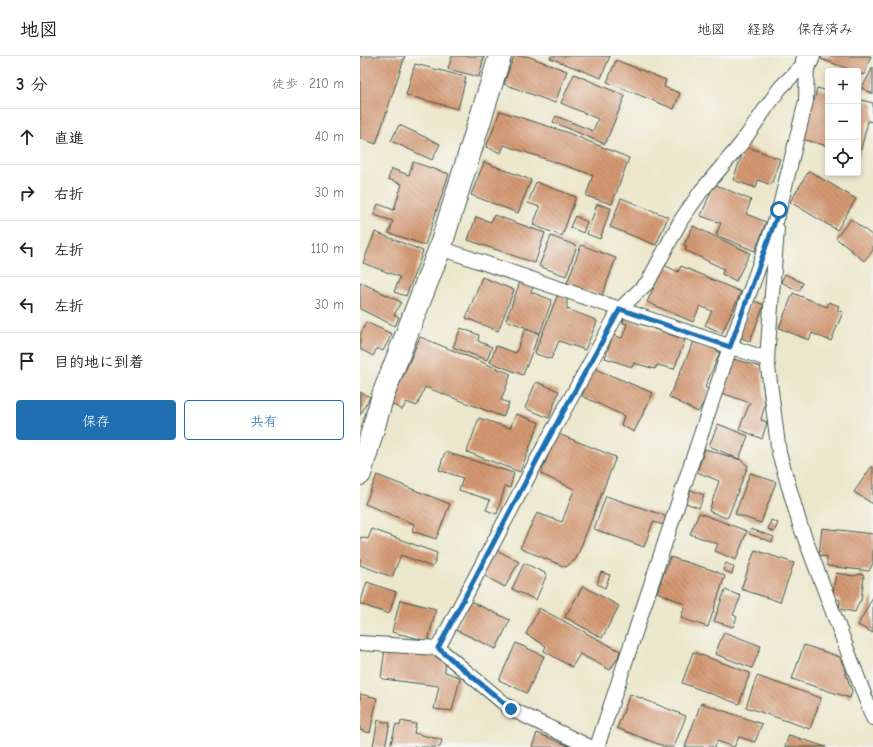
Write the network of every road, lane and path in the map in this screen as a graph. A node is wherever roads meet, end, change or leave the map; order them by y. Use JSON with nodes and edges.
{"nodes":[{"id":1,"x":500,"y":56,"type":"edge"},
{"id":2,"x":808,"y":58,"type":"edge"},
{"id":3,"x":779,"y":210,"type":"junction"},
{"id":4,"x":440,"y":248,"type":"junction"},
{"id":5,"x":620,"y":309,"type":"junction"},
{"id":6,"x":730,"y":347,"type":"junction"},
{"id":7,"x":767,"y":359,"type":"junction"},
{"id":8,"x":360,"y":474,"type":"edge"},
{"id":9,"x":360,"y":643,"type":"edge"},
{"id":10,"x":438,"y":648,"type":"junction"},
{"id":11,"x":873,"y":718,"type":"edge"},
{"id":12,"x":597,"y":747,"type":"edge"}],
"edges":[{"from":1,"to":4,"type":"street"},
{"from":2,"to":3,"type":"lane"},
{"from":2,"to":5,"type":"lane"},
{"from":3,"to":6,"type":"lane"},
{"from":3,"to":7,"type":"lane"},
{"from":4,"to":5,"type":"lane"},
{"from":4,"to":8,"type":"street"},
{"from":5,"to":6,"type":"lane"},
{"from":5,"to":10,"type":"lane"},
{"from":6,"to":7,"type":"lane"},
{"from":6,"to":12,"type":"lane"},
{"from":7,"to":11,"type":"lane"},
{"from":9,"to":10,"type":"lane"},
{"from":10,"to":12,"type":"lane"}]}
